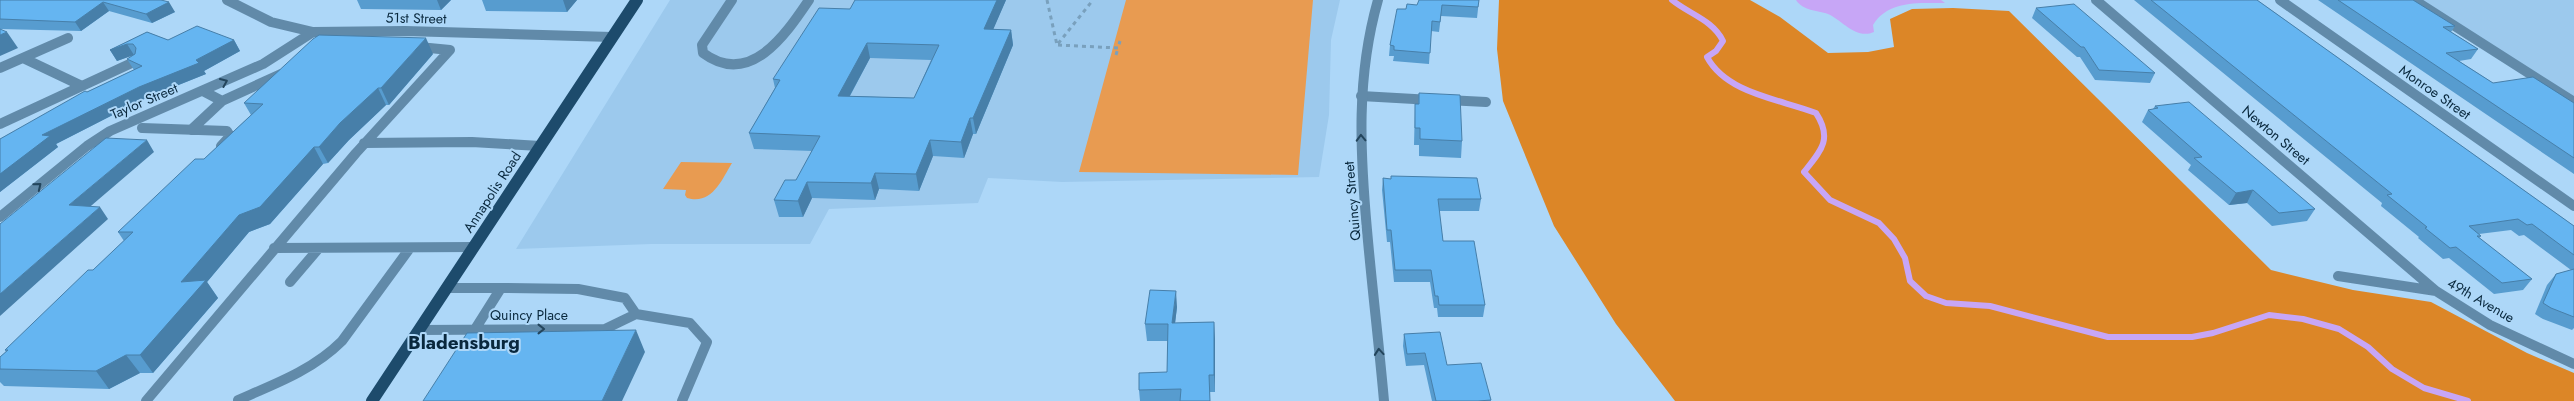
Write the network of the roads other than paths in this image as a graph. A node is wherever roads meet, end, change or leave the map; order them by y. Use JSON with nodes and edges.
{"nodes":[{"id":1,"x":227,"y":0,"type":"edge"},
{"id":2,"x":636,"y":0,"type":"edge"},
{"id":3,"x":732,"y":0,"type":"edge"},
{"id":4,"x":809,"y":0,"type":"edge"},
{"id":5,"x":1378,"y":0,"type":"edge"},
{"id":6,"x":2096,"y":0,"type":"edge"},
{"id":7,"x":2280,"y":0,"type":"edge"},
{"id":8,"x":2414,"y":0,"type":"edge"},
{"id":9,"x":313,"y":32,"type":"junction"},
{"id":10,"x":612,"y":37,"type":"junction"},
{"id":11,"x":68,"y":38,"type":"dead end"},
{"id":12,"x":406,"y":46,"type":"edge"},
{"id":13,"x":23,"y":58,"type":"junction"},
{"id":14,"x":136,"y":61,"type":"edge"},
{"id":15,"x":292,"y":66,"type":"edge"},
{"id":16,"x":0,"y":68,"type":"edge"},
{"id":17,"x":82,"y":86,"type":"junction"},
{"id":18,"x":203,"y":91,"type":"junction"},
{"id":19,"x":1361,"y":96,"type":"junction"},
{"id":20,"x":222,"y":102,"type":"junction"},
{"id":21,"x":1486,"y":102,"type":"dead end"},
{"id":22,"x":2574,"y":102,"type":"edge"},
{"id":23,"x":0,"y":124,"type":"edge"},
{"id":24,"x":142,"y":128,"type":"dead end"},
{"id":25,"x":191,"y":130,"type":"junction"},
{"id":26,"x":364,"y":143,"type":"junction"},
{"id":27,"x":540,"y":146,"type":"junction"},
{"id":28,"x":215,"y":152,"type":"edge"},
{"id":29,"x":2574,"y":206,"type":"edge"},
{"id":30,"x":0,"y":217,"type":"edge"},
{"id":31,"x":474,"y":247,"type":"junction"},
{"id":32,"x":274,"y":248,"type":"junction"},
{"id":33,"x":319,"y":248,"type":"junction"},
{"id":34,"x":410,"y":248,"type":"junction"},
{"id":35,"x":2338,"y":276,"type":"dead end"},
{"id":36,"x":290,"y":282,"type":"dead end"},
{"id":37,"x":446,"y":288,"type":"junction"},
{"id":38,"x":501,"y":288,"type":"junction"},
{"id":39,"x":2436,"y":292,"type":"junction"},
{"id":40,"x":636,"y":314,"type":"junction"},
{"id":41,"x":419,"y":330,"type":"junction"},
{"id":42,"x":474,"y":330,"type":"junction"},
{"id":43,"x":465,"y":345,"type":"edge"},
{"id":44,"x":2574,"y":364,"type":"edge"},
{"id":45,"x":238,"y":400,"type":"edge"},
{"id":46,"x":146,"y":401,"type":"edge"},
{"id":47,"x":372,"y":401,"type":"edge"},
{"id":48,"x":682,"y":401,"type":"edge"},
{"id":49,"x":1384,"y":401,"type":"edge"}],
"edges":[{"from":1,"to":9,"type":"street","name":"51st Street"},
{"from":2,"to":10,"type":"main road","name":"Annapolis Road"},
{"from":3,"to":4,"type":"street"},
{"from":5,"to":19,"type":"street","name":"Quincy Street"},
{"from":6,"to":39,"type":"street","name":"Newton Street"},
{"from":7,"to":29,"type":"street","name":"Monroe Street"},
{"from":8,"to":22,"type":"street"},
{"from":9,"to":10,"type":"street","name":"51st Street"},
{"from":18,"to":9,"type":"street","name":"Taylor Street","one_way":true},
{"from":10,"to":27,"type":"main road","name":"Annapolis Road"},
{"from":11,"to":13,"type":"street"},
{"from":12,"to":26,"type":"street"},
{"from":13,"to":16,"type":"street"},
{"from":13,"to":17,"type":"street"},
{"from":14,"to":17,"type":"street"},
{"from":15,"to":20,"type":"street"},
{"from":17,"to":23,"type":"street"},
{"from":18,"to":20,"type":"street"},
{"from":30,"to":18,"type":"street","name":"Taylor Street","one_way":true},
{"from":19,"to":21,"type":"street"},
{"from":49,"to":19,"type":"street","name":"Quincy Street","one_way":true},
{"from":20,"to":25,"type":"street"},
{"from":24,"to":25,"type":"street"},
{"from":25,"to":28,"type":"street"},
{"from":26,"to":27,"type":"street"},
{"from":26,"to":32,"type":"street"},
{"from":27,"to":31,"type":"main road","name":"Annapolis Road"},
{"from":31,"to":34,"type":"street"},
{"from":31,"to":37,"type":"main road","name":"Annapolis Road"},
{"from":32,"to":33,"type":"street"},
{"from":32,"to":46,"type":"street"},
{"from":33,"to":34,"type":"street"},
{"from":33,"to":36,"type":"street"},
{"from":34,"to":45,"type":"street"},
{"from":35,"to":39,"type":"street","name":"49th Avenue"},
{"from":37,"to":38,"type":"street","name":"Quincy Place"},
{"from":37,"to":41,"type":"main road","name":"Annapolis Road"},
{"from":38,"to":40,"type":"street","name":"Quincy Place"},
{"from":38,"to":42,"type":"street"},
{"from":39,"to":44,"type":"street","name":"49th Avenue"},
{"from":42,"to":40,"type":"street","name":"Quincy Place","one_way":true},
{"from":40,"to":48,"type":"street"},
{"from":41,"to":42,"type":"street","name":"Quincy Place"},
{"from":41,"to":47,"type":"main road","name":"Annapolis Road"},
{"from":42,"to":43,"type":"street"}]}
